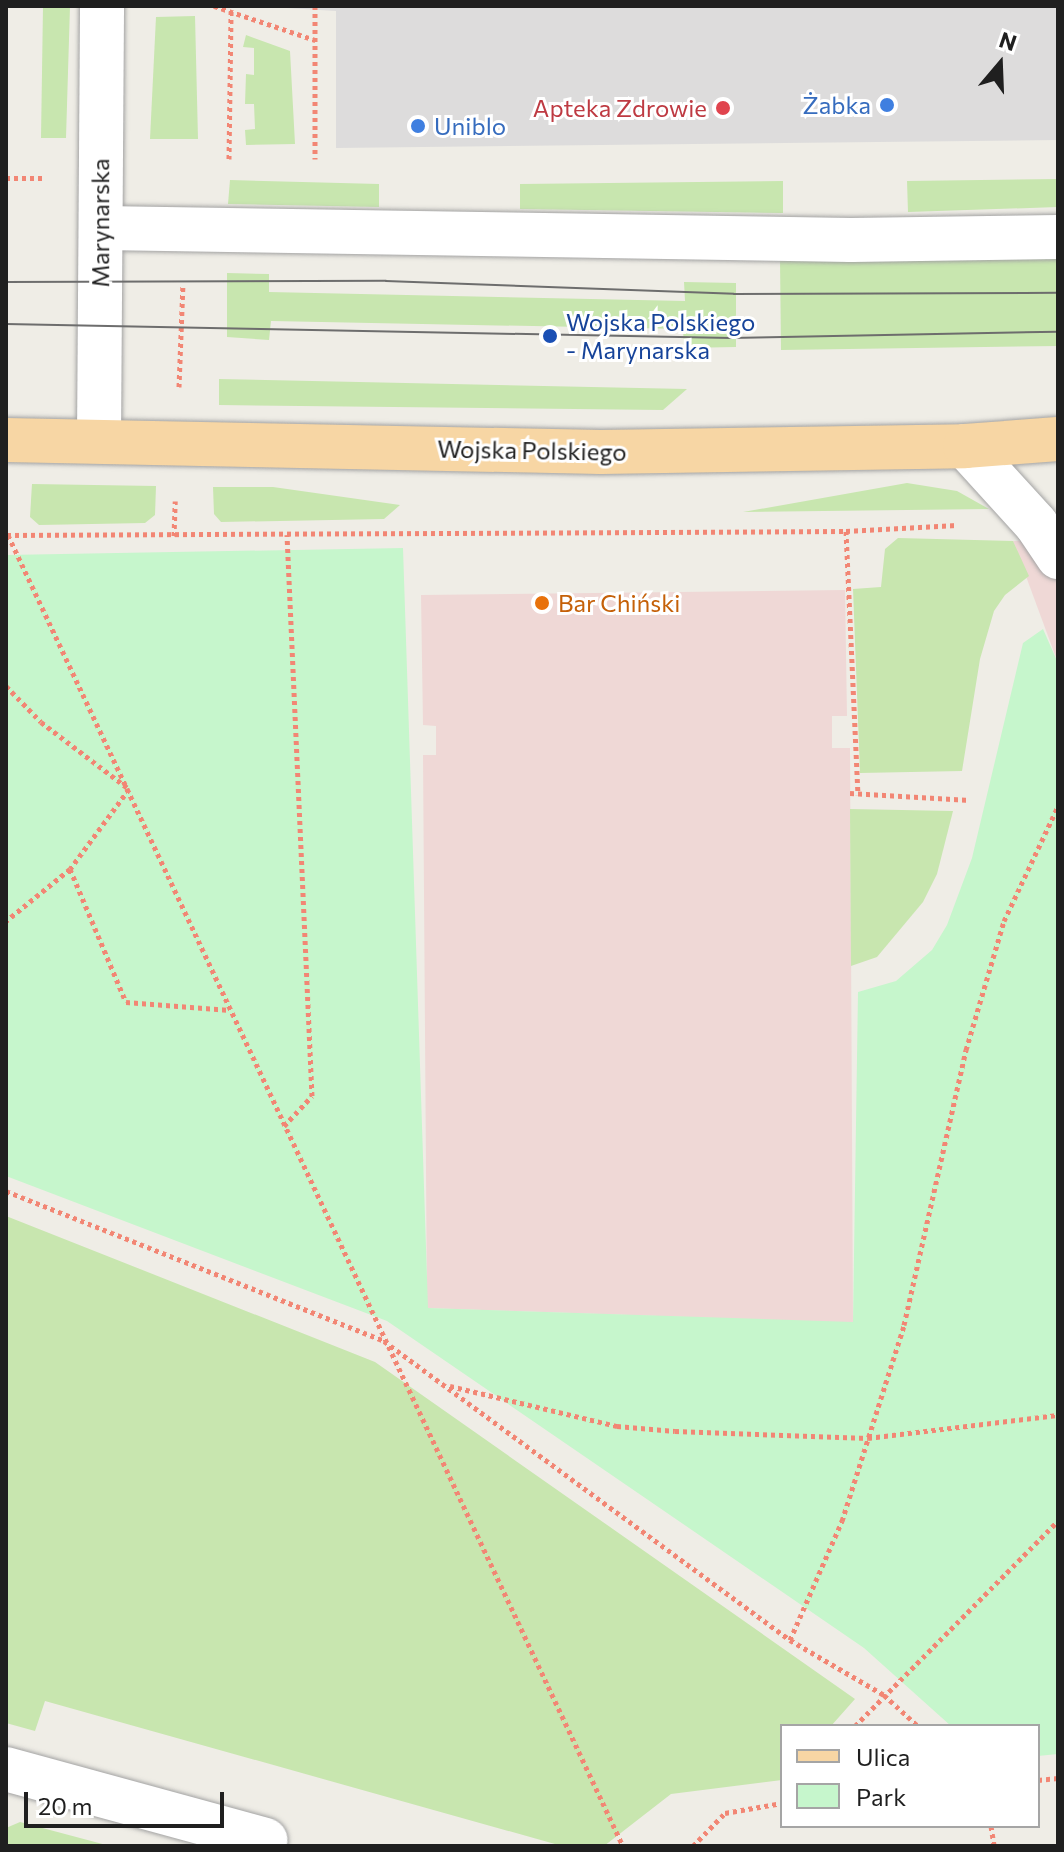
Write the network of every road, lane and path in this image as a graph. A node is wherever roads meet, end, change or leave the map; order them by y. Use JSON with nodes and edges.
{"nodes":[{"id":1,"x":102,"y":6,"type":"edge"},
{"id":2,"x":214,"y":6,"type":"edge"},
{"id":3,"x":315,"y":6,"type":"edge"},
{"id":4,"x":231,"y":11,"type":"junction"},
{"id":5,"x":315,"y":40,"type":"junction"},
{"id":6,"x":229,"y":159,"type":"dead end"},
{"id":7,"x":315,"y":159,"type":"dead end"},
{"id":8,"x":6,"y":178,"type":"edge"},
{"id":9,"x":26,"y":178,"type":"dead end"},
{"id":10,"x":102,"y":228,"type":"junction"},
{"id":11,"x":1058,"y":237,"type":"edge"},
{"id":12,"x":1058,"y":439,"type":"edge"},
{"id":13,"x":6,"y":440,"type":"edge"},
{"id":14,"x":99,"y":441,"type":"junction"},
{"id":15,"x":965,"y":446,"type":"junction"},
{"id":16,"x":846,"y":531,"type":"junction"},
{"id":17,"x":7,"y":535,"type":"edge"},
{"id":18,"x":287,"y":535,"type":"junction"},
{"id":19,"x":1047,"y":540,"type":"edge"},
{"id":20,"x":6,"y":686,"type":"edge"},
{"id":21,"x":129,"y":789,"type":"junction"},
{"id":22,"x":850,"y":793,"type":"dead end"},
{"id":23,"x":858,"y":795,"type":"junction"},
{"id":24,"x":970,"y":800,"type":"dead end"},
{"id":25,"x":1058,"y":806,"type":"edge"},
{"id":26,"x":70,"y":869,"type":"junction"},
{"id":27,"x":6,"y":921,"type":"edge"},
{"id":28,"x":230,"y":1010,"type":"junction"},
{"id":29,"x":284,"y":1126,"type":"junction"},
{"id":30,"x":6,"y":1191,"type":"edge"},
{"id":31,"x":384,"y":1341,"type":"junction"},
{"id":32,"x":445,"y":1385,"type":"junction"},
{"id":33,"x":1058,"y":1415,"type":"edge"},
{"id":34,"x":868,"y":1438,"type":"junction"},
{"id":35,"x":1058,"y":1521,"type":"edge"},
{"id":36,"x":790,"y":1640,"type":"junction"},
{"id":37,"x":884,"y":1695,"type":"junction"},
{"id":38,"x":857,"y":1724,"type":"edge"},
{"id":39,"x":916,"y":1724,"type":"edge"},
{"id":40,"x":6,"y":1769,"type":"edge"},
{"id":41,"x":780,"y":1803,"type":"edge"},
{"id":42,"x":272,"y":1844,"type":"edge"},
{"id":43,"x":623,"y":1846,"type":"edge"},
{"id":44,"x":693,"y":1846,"type":"edge"}],
"edges":[{"from":1,"to":10,"type":"street","name":"Marynarska"},
{"from":2,"to":4,"type":"path"},
{"from":3,"to":5,"type":"path"},
{"from":4,"to":5,"type":"path"},
{"from":4,"to":6,"type":"path"},
{"from":5,"to":7,"type":"path"},
{"from":8,"to":9,"type":"path"},
{"from":10,"to":11,"type":"street"},
{"from":10,"to":14,"type":"street","name":"Marynarska"},
{"from":12,"to":15,"type":"main road","name":"Wojska Polskiego"},
{"from":13,"to":14,"type":"main road","name":"Wojska Polskiego"},
{"from":14,"to":15,"type":"main road","name":"Wojska Polskiego"},
{"from":15,"to":19,"type":"street"},
{"from":16,"to":18,"type":"path"},
{"from":16,"to":19,"type":"path"},
{"from":16,"to":23,"type":"path"},
{"from":17,"to":18,"type":"path"},
{"from":17,"to":21,"type":"path"},
{"from":18,"to":29,"type":"path"},
{"from":20,"to":21,"type":"path"},
{"from":21,"to":26,"type":"path"},
{"from":21,"to":28,"type":"path"},
{"from":22,"to":23,"type":"path"},
{"from":23,"to":24,"type":"path"},
{"from":25,"to":34,"type":"path"},
{"from":26,"to":27,"type":"path"},
{"from":26,"to":28,"type":"path"},
{"from":28,"to":29,"type":"path"},
{"from":29,"to":31,"type":"path"},
{"from":30,"to":31,"type":"path"},
{"from":31,"to":32,"type":"path"},
{"from":31,"to":43,"type":"path"},
{"from":32,"to":34,"type":"path"},
{"from":32,"to":36,"type":"path"},
{"from":33,"to":34,"type":"path"},
{"from":34,"to":36,"type":"path"},
{"from":35,"to":37,"type":"path"},
{"from":36,"to":37,"type":"path"},
{"from":37,"to":38,"type":"path"},
{"from":37,"to":39,"type":"path"},
{"from":40,"to":42,"type":"street"},
{"from":41,"to":44,"type":"path"}]}
